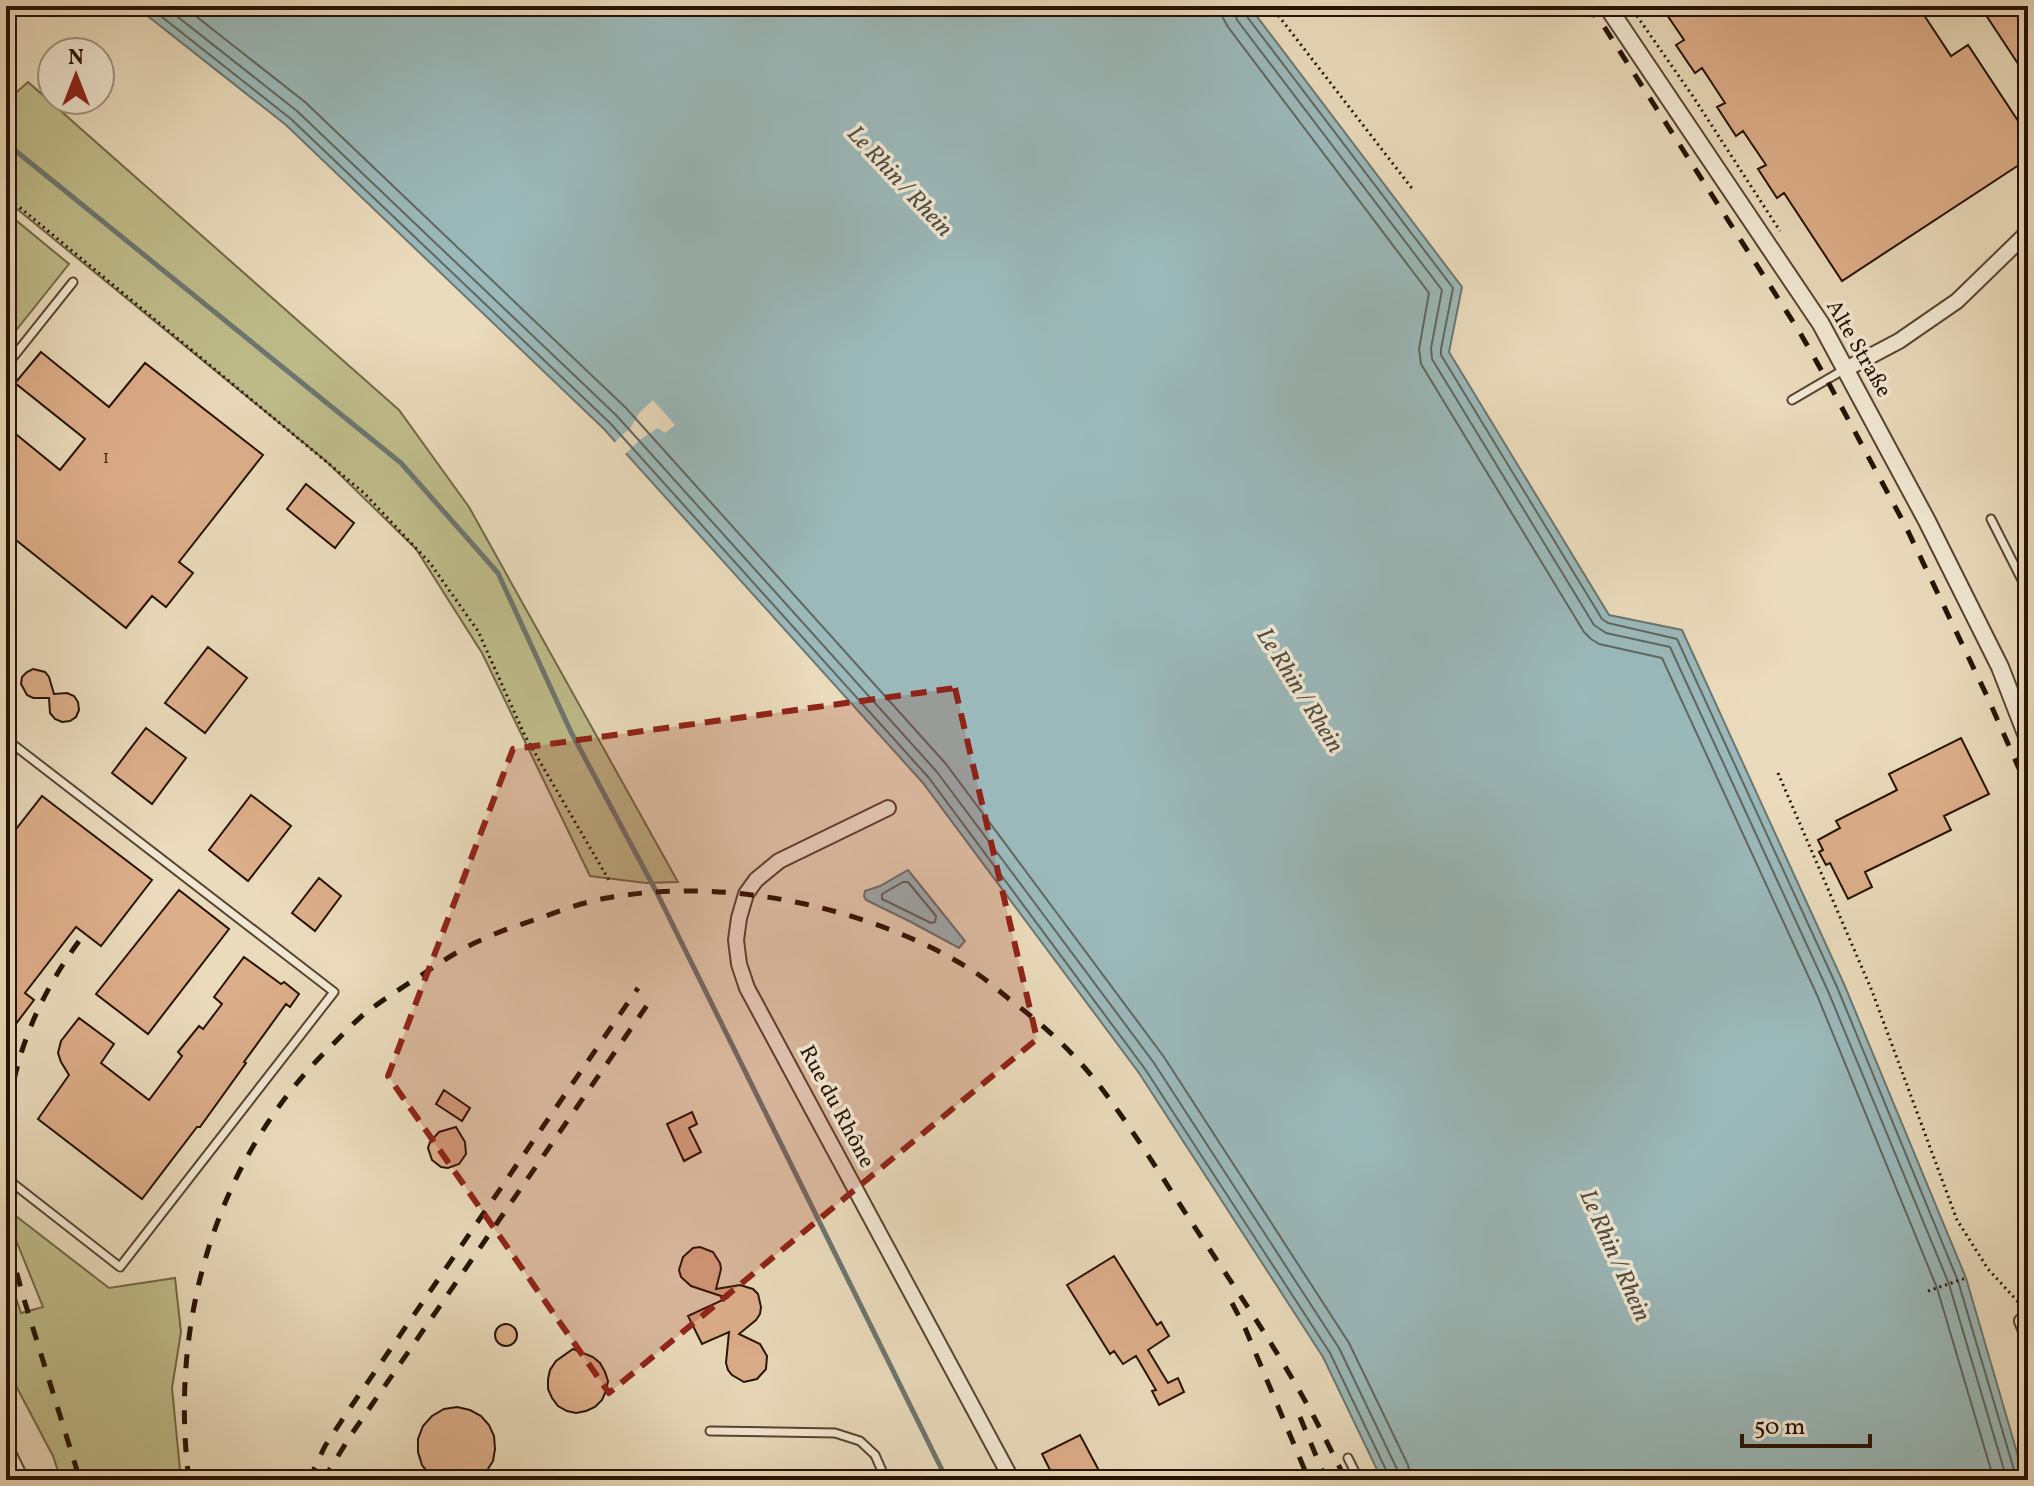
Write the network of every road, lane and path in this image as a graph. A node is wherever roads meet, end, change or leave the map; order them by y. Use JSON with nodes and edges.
{"nodes":[{"id":1,"x":1271,"y":6,"type":"edge"},
{"id":2,"x":1607,"y":6,"type":"edge"},
{"id":3,"x":1414,"y":191,"type":"dead end"},
{"id":4,"x":6,"y":196,"type":"edge"},
{"id":5,"x":2026,"y":239,"type":"edge"},
{"id":6,"x":73,"y":282,"type":"dead end"},
{"id":7,"x":6,"y":366,"type":"edge"},
{"id":8,"x":1846,"y":369,"type":"junction"},
{"id":9,"x":1792,"y":400,"type":"dead end"},
{"id":10,"x":1991,"y":519,"type":"dead end"},
{"id":11,"x":2028,"y":592,"type":"edge"},
{"id":12,"x":6,"y":739,"type":"edge"},
{"id":13,"x":2028,"y":739,"type":"edge"},
{"id":14,"x":1778,"y":773,"type":"dead end"},
{"id":15,"x":888,"y":808,"type":"dead end"},
{"id":16,"x":610,"y":882,"type":"dead end"},
{"id":17,"x":6,"y":1178,"type":"edge"},
{"id":18,"x":2028,"y":1216,"type":"edge"},
{"id":19,"x":1966,"y":1278,"type":"dead end"},
{"id":20,"x":1928,"y":1291,"type":"dead end"},
{"id":21,"x":2022,"y":1321,"type":"dead end"},
{"id":22,"x":2028,"y":1336,"type":"edge"},
{"id":23,"x":710,"y":1431,"type":"dead end"},
{"id":24,"x":6,"y":1451,"type":"edge"},
{"id":25,"x":1348,"y":1458,"type":"dead end"},
{"id":26,"x":20,"y":1480,"type":"edge"},
{"id":27,"x":886,"y":1480,"type":"edge"},
{"id":28,"x":1012,"y":1480,"type":"edge"},
{"id":29,"x":1359,"y":1480,"type":"edge"}],
"edges":[{"from":1,"to":3,"type":"path"},
{"from":2,"to":8,"type":"street","name":"Alte Straße"},
{"from":4,"to":16,"type":"path"},
{"from":5,"to":8,"type":"street"},
{"from":6,"to":7,"type":"lane"},
{"from":8,"to":9,"type":"lane"},
{"from":8,"to":13,"type":"street","name":"Alte Straße"},
{"from":10,"to":11,"type":"lane"},
{"from":12,"to":17,"type":"lane"},
{"from":14,"to":18,"type":"path"},
{"from":15,"to":28,"type":"street","name":"Rue du Rhône"},
{"from":19,"to":20,"type":"path"},
{"from":21,"to":22,"type":"street"},
{"from":23,"to":27,"type":"lane"},
{"from":24,"to":26,"type":"street"},
{"from":25,"to":29,"type":"lane"}]}
